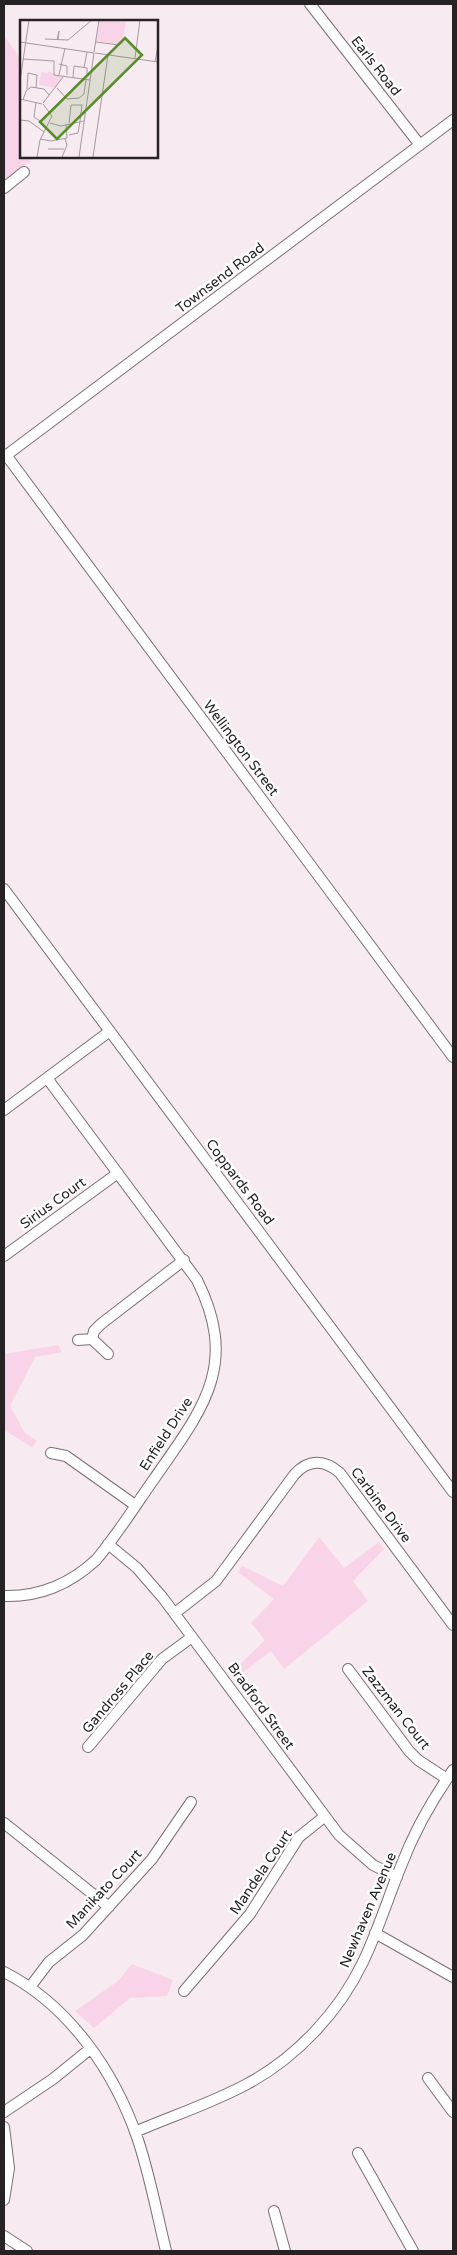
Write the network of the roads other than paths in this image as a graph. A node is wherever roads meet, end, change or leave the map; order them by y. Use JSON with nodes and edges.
{"nodes":[{"id":1,"x":310,"y":4,"type":"edge"},
{"id":2,"x":453,"y":120,"type":"edge"},
{"id":3,"x":420,"y":145,"type":"junction"},
{"id":4,"x":24,"y":172,"type":"dead end"},
{"id":5,"x":4,"y":188,"type":"edge"},
{"id":6,"x":5,"y":456,"type":"edge"},
{"id":7,"x":4,"y":889,"type":"edge"},
{"id":8,"x":110,"y":1031,"type":"junction"},
{"id":9,"x":453,"y":1057,"type":"edge"},
{"id":10,"x":47,"y":1078,"type":"junction"},
{"id":11,"x":4,"y":1110,"type":"edge"},
{"id":12,"x":118,"y":1173,"type":"junction"},
{"id":13,"x":4,"y":1256,"type":"edge"},
{"id":14,"x":184,"y":1260,"type":"junction"},
{"id":15,"x":92,"y":1339,"type":"junction"},
{"id":16,"x":78,"y":1340,"type":"dead end"},
{"id":17,"x":108,"y":1354,"type":"dead end"},
{"id":18,"x":51,"y":1453,"type":"dead end"},
{"id":19,"x":453,"y":1492,"type":"edge"},
{"id":20,"x":135,"y":1506,"type":"junction"},
{"id":21,"x":108,"y":1544,"type":"junction"},
{"id":22,"x":4,"y":1596,"type":"edge"},
{"id":23,"x":175,"y":1613,"type":"junction"},
{"id":24,"x":453,"y":1625,"type":"edge"},
{"id":25,"x":192,"y":1637,"type":"junction"},
{"id":26,"x":348,"y":1669,"type":"dead end"},
{"id":27,"x":88,"y":1747,"type":"dead end"},
{"id":28,"x":453,"y":1770,"type":"edge"},
{"id":29,"x":447,"y":1779,"type":"junction"},
{"id":30,"x":191,"y":1802,"type":"dead end"},
{"id":31,"x":324,"y":1817,"type":"junction"},
{"id":32,"x":4,"y":1823,"type":"edge"},
{"id":33,"x":397,"y":1877,"type":"junction"},
{"id":34,"x":109,"y":1906,"type":"junction"},
{"id":35,"x":375,"y":1933,"type":"junction"},
{"id":36,"x":4,"y":1972,"type":"edge"},
{"id":37,"x":453,"y":1977,"type":"edge"},
{"id":38,"x":30,"y":1987,"type":"junction"},
{"id":39,"x":184,"y":1991,"type":"dead end"},
{"id":40,"x":90,"y":2048,"type":"junction"},
{"id":41,"x":428,"y":2078,"type":"dead end"},
{"id":42,"x":4,"y":2112,"type":"edge"},
{"id":43,"x":453,"y":2112,"type":"edge"},
{"id":44,"x":4,"y":2127,"type":"edge"},
{"id":45,"x":135,"y":2132,"type":"junction"},
{"id":46,"x":358,"y":2152,"type":"dead end"},
{"id":47,"x":4,"y":2200,"type":"edge"},
{"id":48,"x":274,"y":2211,"type":"dead end"},
{"id":49,"x":4,"y":2236,"type":"edge"},
{"id":50,"x":27,"y":2251,"type":"edge"},
{"id":51,"x":166,"y":2251,"type":"edge"},
{"id":52,"x":285,"y":2251,"type":"edge"},
{"id":53,"x":413,"y":2251,"type":"edge"}],
"edges":[{"from":1,"to":3,"type":"street","name":"Earls Road"},
{"from":2,"to":3,"type":"street","name":"Townsend Road"},
{"from":3,"to":6,"type":"street","name":"Townsend Road"},
{"from":4,"to":5,"type":"street"},
{"from":6,"to":9,"type":"street","name":"Wellington Street"},
{"from":7,"to":8,"type":"street","name":"Coppards Road"},
{"from":8,"to":10,"type":"street"},
{"from":8,"to":19,"type":"street","name":"Coppards Road"},
{"from":10,"to":11,"type":"street"},
{"from":10,"to":12,"type":"street","name":"Enfield Drive"},
{"from":12,"to":13,"type":"street","name":"Sirius Court"},
{"from":12,"to":14,"type":"street","name":"Enfield Drive"},
{"from":14,"to":15,"type":"street"},
{"from":14,"to":20,"type":"street","name":"Enfield Drive"},
{"from":15,"to":16,"type":"street"},
{"from":15,"to":17,"type":"street"},
{"from":18,"to":20,"type":"street"},
{"from":20,"to":21,"type":"street","name":"Enfield Drive"},
{"from":21,"to":22,"type":"street","name":"Enfield Drive"},
{"from":21,"to":23,"type":"street","name":"Bradford Street"},
{"from":23,"to":24,"type":"street","name":"Carbine Drive"},
{"from":23,"to":25,"type":"street","name":"Bradford Street"},
{"from":25,"to":27,"type":"street","name":"Gandross Place"},
{"from":25,"to":31,"type":"street","name":"Bradford Street"},
{"from":26,"to":29,"type":"street","name":"Zazzman Court"},
{"from":28,"to":29,"type":"street","name":"Newhaven Avenue"},
{"from":29,"to":33,"type":"street","name":"Newhaven Avenue"},
{"from":30,"to":34,"type":"street","name":"Manikato Court"},
{"from":31,"to":33,"type":"street","name":"Bradford Street"},
{"from":31,"to":39,"type":"street","name":"Mandela Court"},
{"from":32,"to":34,"type":"street"},
{"from":33,"to":35,"type":"street","name":"Newhaven Avenue"},
{"from":34,"to":38,"type":"street","name":"Manikato Court"},
{"from":35,"to":37,"type":"street"},
{"from":35,"to":45,"type":"street","name":"Newhaven Avenue"},
{"from":36,"to":38,"type":"street"},
{"from":38,"to":40,"type":"street"},
{"from":40,"to":42,"type":"street"},
{"from":40,"to":45,"type":"street"},
{"from":41,"to":43,"type":"street"},
{"from":44,"to":47,"type":"street"},
{"from":45,"to":51,"type":"street"},
{"from":46,"to":53,"type":"street"},
{"from":48,"to":52,"type":"street"},
{"from":49,"to":50,"type":"street"}]}
